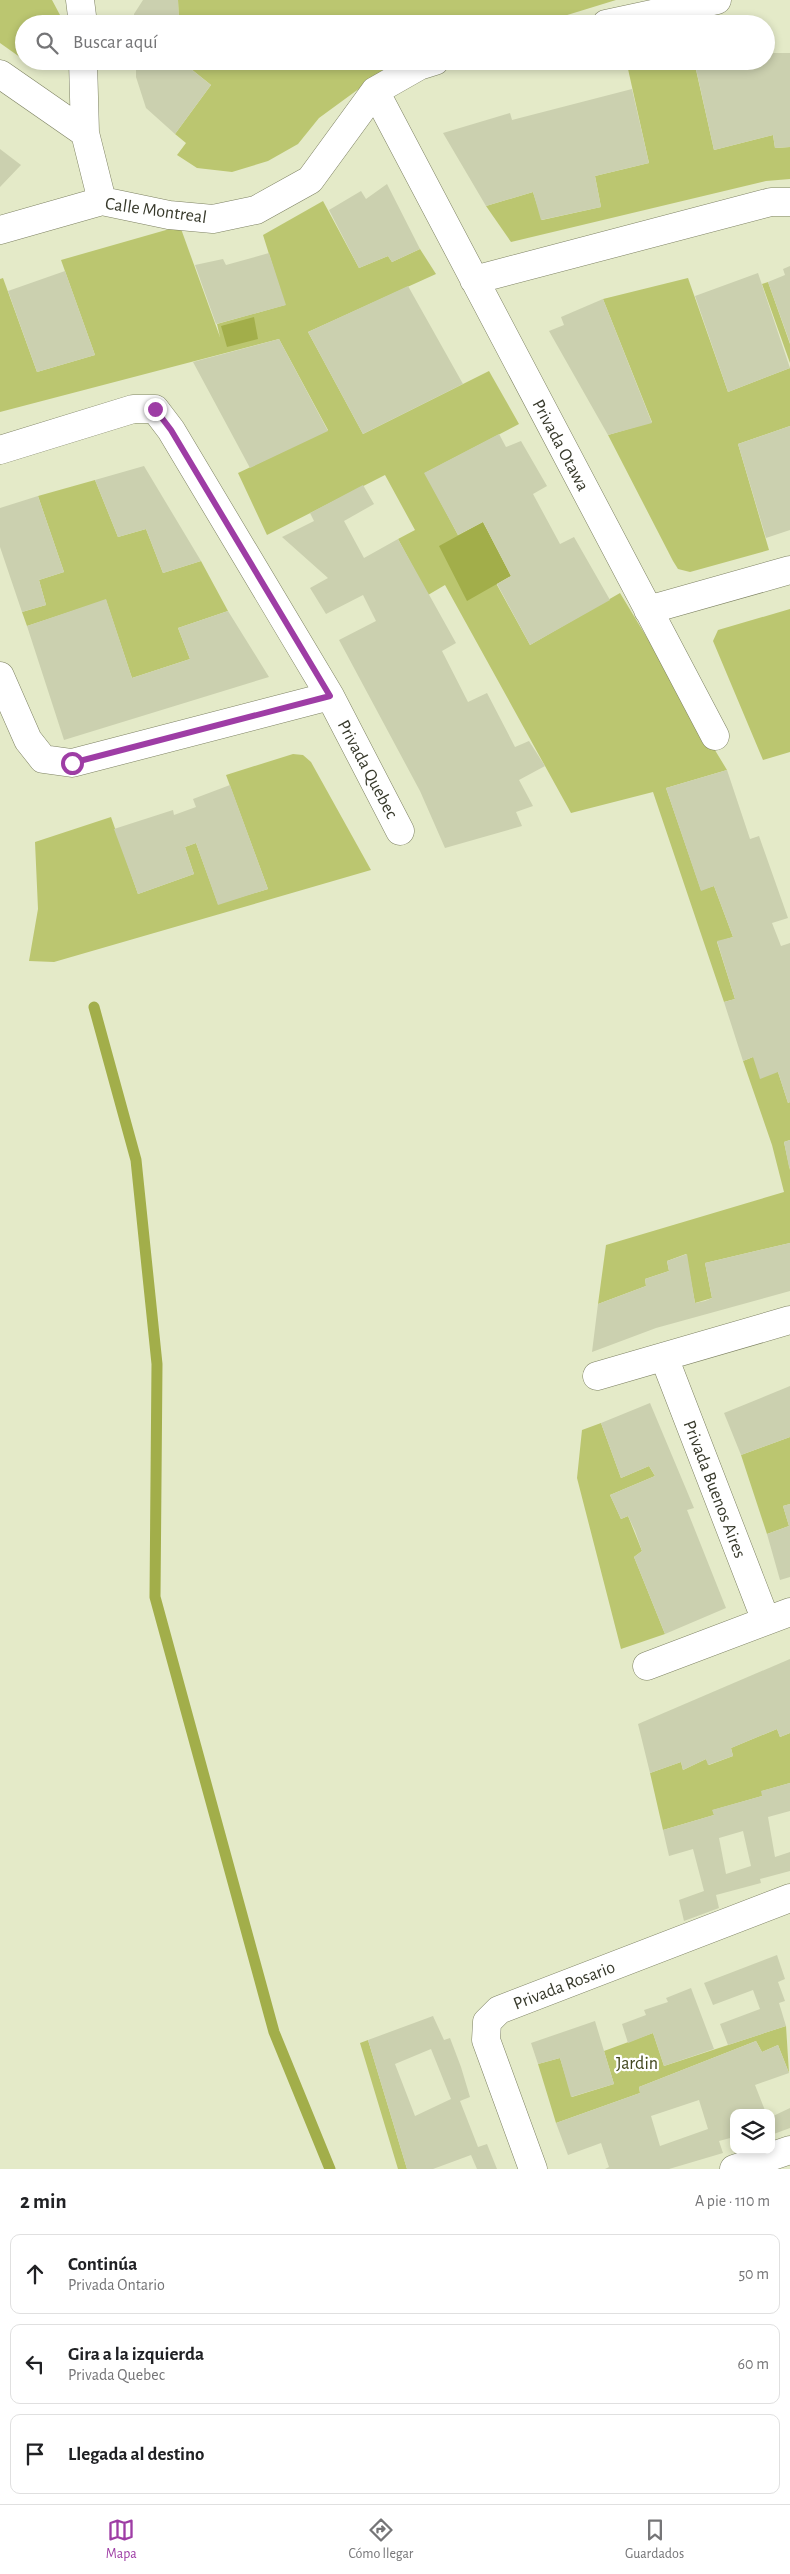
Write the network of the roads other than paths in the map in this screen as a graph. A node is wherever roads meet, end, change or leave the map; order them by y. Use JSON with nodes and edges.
{"nodes":[{"id":1,"x":80,"y":0,"type":"edge"},
{"id":2,"x":717,"y":0,"type":"edge"},
{"id":3,"x":82,"y":15,"type":"edge"},
{"id":4,"x":648,"y":15,"type":"edge"},
{"id":5,"x":83,"y":70,"type":"edge"},
{"id":6,"x":412,"y":70,"type":"edge"},
{"id":7,"x":0,"y":74,"type":"edge"},
{"id":8,"x":374,"y":91,"type":"junction"},
{"id":9,"x":85,"y":133,"type":"junction"},
{"id":10,"x":102,"y":201,"type":"junction"},
{"id":11,"x":790,"y":202,"type":"edge"},
{"id":12,"x":0,"y":230,"type":"edge"},
{"id":13,"x":474,"y":280,"type":"junction"},
{"id":14,"x":0,"y":450,"type":"edge"},
{"id":15,"x":790,"y":570,"type":"edge"},
{"id":16,"x":648,"y":610,"type":"junction"},
{"id":17,"x":0,"y":676,"type":"edge"},
{"id":18,"x":330,"y":696,"type":"junction"},
{"id":19,"x":715,"y":736,"type":"dead end"},
{"id":20,"x":400,"y":830,"type":"dead end"},
{"id":21,"x":790,"y":1320,"type":"edge"},
{"id":22,"x":664,"y":1356,"type":"junction"},
{"id":23,"x":597,"y":1376,"type":"dead end"},
{"id":24,"x":778,"y":1616,"type":"edge"},
{"id":25,"x":647,"y":1666,"type":"dead end"},
{"id":26,"x":790,"y":1898,"type":"edge"},
{"id":27,"x":790,"y":2150,"type":"edge"},
{"id":28,"x":534,"y":2169,"type":"edge"},
{"id":29,"x":734,"y":2169,"type":"edge"}],
"edges":[{"from":1,"to":3,"type":"street"},
{"from":2,"to":4,"type":"street"},
{"from":5,"to":9,"type":"street"},
{"from":6,"to":8,"type":"street","name":"Calle Montreal"},
{"from":7,"to":9,"type":"street"},
{"from":8,"to":10,"type":"street","name":"Calle Montreal"},
{"from":8,"to":13,"type":"street","name":"Privada Otawa"},
{"from":9,"to":10,"type":"street"},
{"from":10,"to":12,"type":"street","name":"Calle Montreal"},
{"from":11,"to":13,"type":"street"},
{"from":13,"to":16,"type":"street","name":"Privada Otawa"},
{"from":14,"to":18,"type":"street","name":"Privada Quebec"},
{"from":15,"to":16,"type":"street"},
{"from":16,"to":19,"type":"street","name":"Privada Otawa"},
{"from":17,"to":18,"type":"street"},
{"from":18,"to":20,"type":"street","name":"Privada Quebec"},
{"from":21,"to":22,"type":"street"},
{"from":22,"to":23,"type":"street"},
{"from":22,"to":24,"type":"street","name":"Privada Buenos Aires"},
{"from":24,"to":25,"type":"street","name":"Privada Buenos Aires"},
{"from":26,"to":28,"type":"street","name":"Privada Rosario"},
{"from":27,"to":29,"type":"street"}]}
